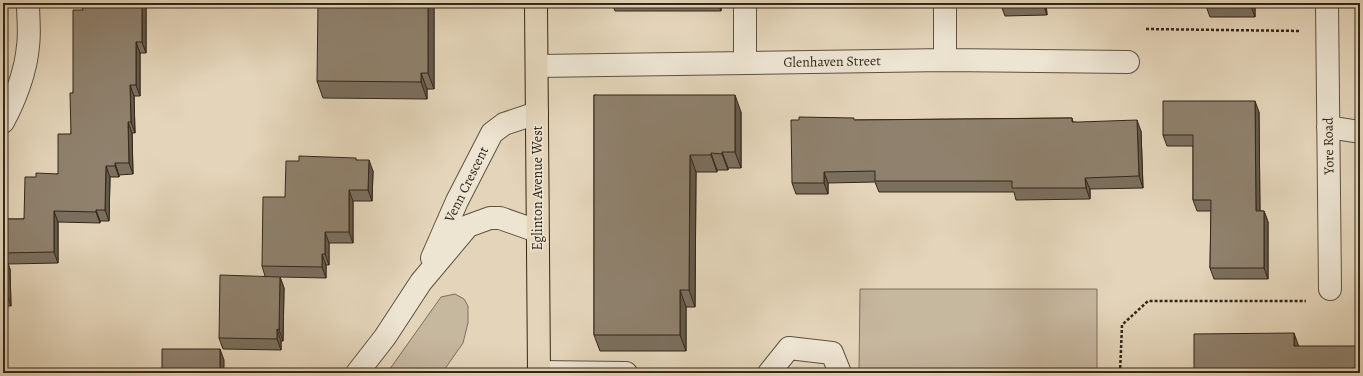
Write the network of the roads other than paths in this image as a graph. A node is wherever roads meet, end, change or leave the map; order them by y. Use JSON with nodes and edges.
{"nodes":[{"id":1,"x":28,"y":3,"type":"edge"},
{"id":2,"x":536,"y":3,"type":"edge"},
{"id":3,"x":745,"y":3,"type":"edge"},
{"id":4,"x":945,"y":3,"type":"edge"},
{"id":5,"x":1327,"y":3,"type":"edge"},
{"id":6,"x":945,"y":60,"type":"junction"},
{"id":7,"x":1128,"y":62,"type":"dead end"},
{"id":8,"x":745,"y":63,"type":"junction"},
{"id":9,"x":537,"y":66,"type":"junction"},
{"id":10,"x":537,"y":112,"type":"junction"},
{"id":11,"x":3,"y":122,"type":"edge"},
{"id":12,"x":1328,"y":127,"type":"junction"},
{"id":13,"x":1360,"y":132,"type":"edge"},
{"id":14,"x":537,"y":232,"type":"junction"},
{"id":15,"x":421,"y":282,"type":"junction"},
{"id":16,"x":1330,"y":289,"type":"dead end"},
{"id":17,"x":357,"y":373,"type":"edge"},
{"id":18,"x":539,"y":373,"type":"edge"},
{"id":19,"x":626,"y":373,"type":"edge"},
{"id":20,"x":769,"y":373,"type":"edge"},
{"id":21,"x":840,"y":373,"type":"edge"}],
"edges":[{"from":1,"to":11,"type":"street"},
{"from":2,"to":9,"type":"main road","name":"Eglinton Avenue West"},
{"from":3,"to":8,"type":"street"},
{"from":4,"to":6,"type":"street"},
{"from":5,"to":12,"type":"street","name":"Yore Road"},
{"from":6,"to":7,"type":"street","name":"Glenhaven Street"},
{"from":6,"to":8,"type":"street","name":"Glenhaven Street"},
{"from":8,"to":9,"type":"street","name":"Glenhaven Street"},
{"from":9,"to":10,"type":"main road","name":"Eglinton Avenue West"},
{"from":10,"to":14,"type":"main road","name":"Eglinton Avenue West"},
{"from":10,"to":15,"type":"street","name":"Venn Crescent"},
{"from":12,"to":13,"type":"street"},
{"from":12,"to":16,"type":"street","name":"Yore Road"},
{"from":14,"to":15,"type":"street","name":"Venn Crescent"},
{"from":14,"to":18,"type":"main road","name":"Eglinton Avenue West"},
{"from":15,"to":17,"type":"street","name":"Venn Crescent"},
{"from":18,"to":19,"type":"street"},
{"from":20,"to":21,"type":"street"}]}
